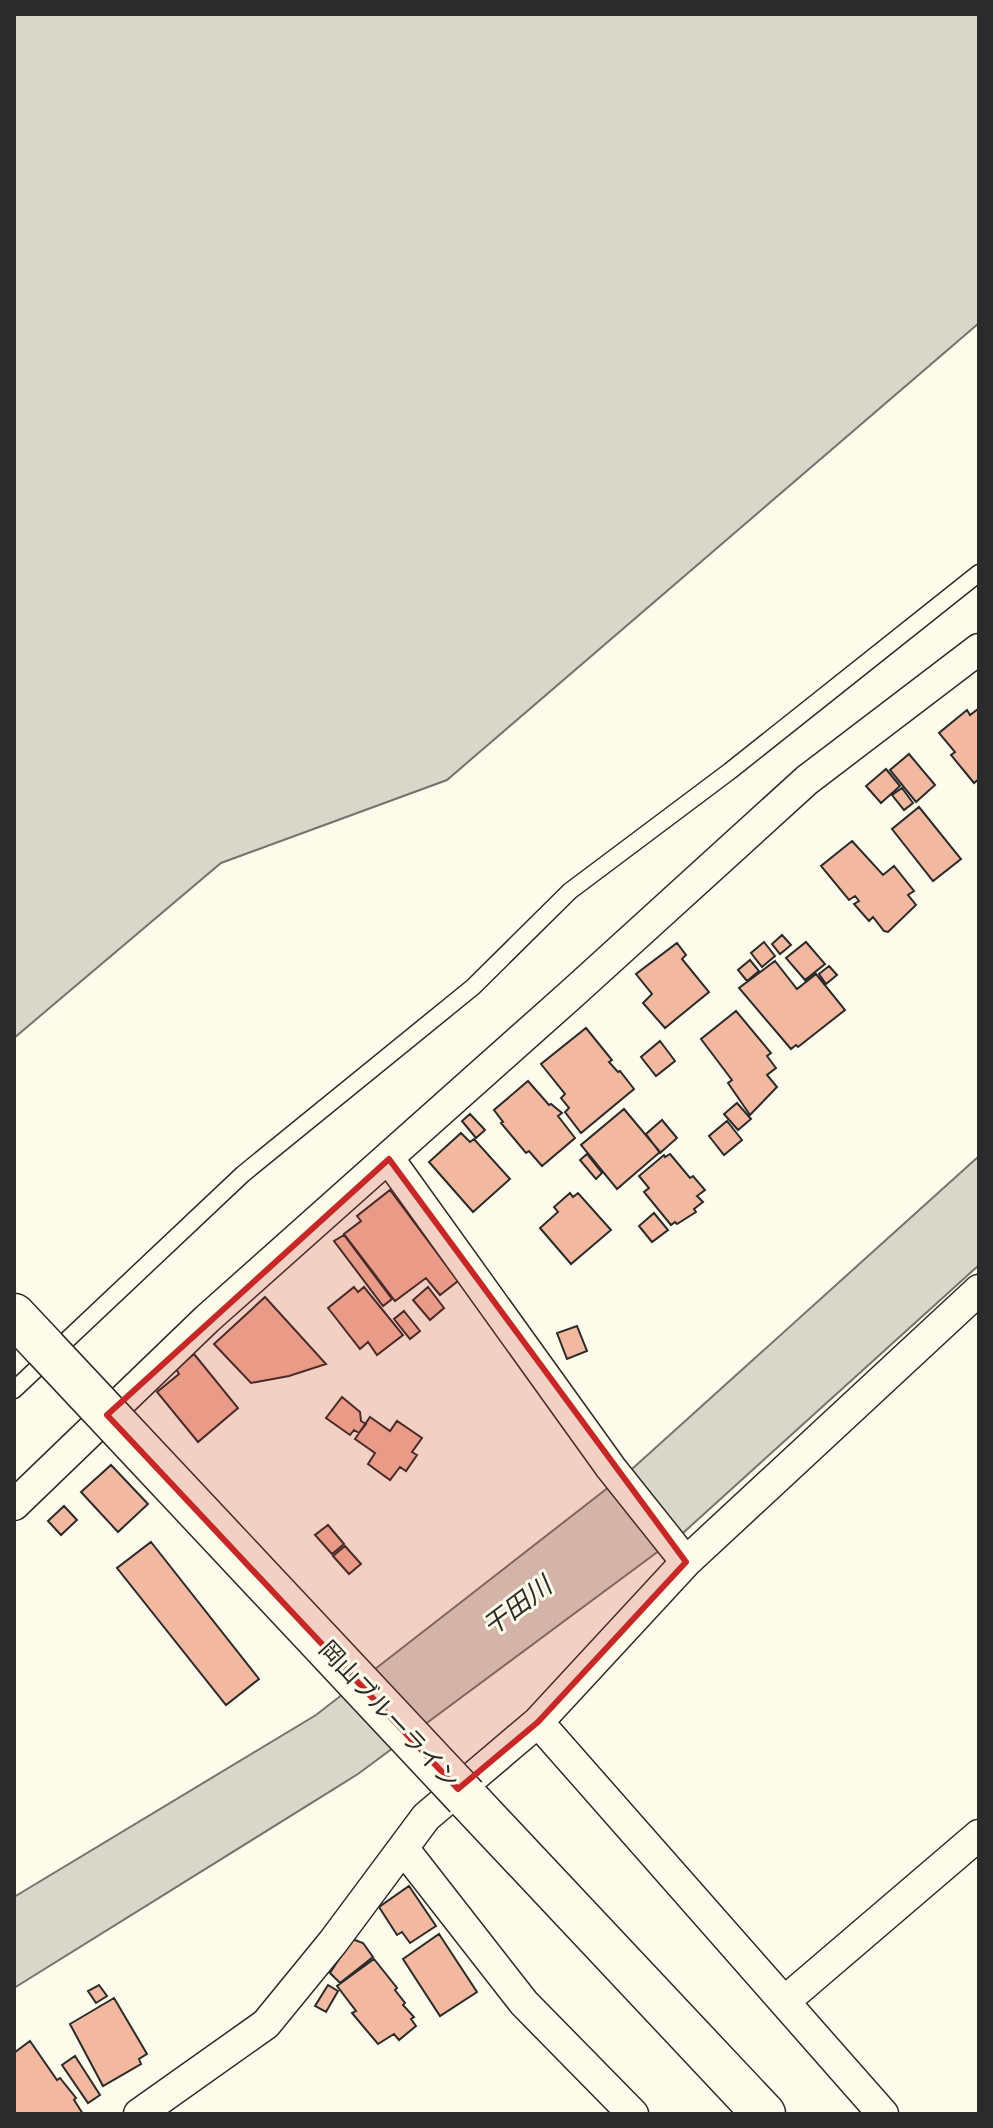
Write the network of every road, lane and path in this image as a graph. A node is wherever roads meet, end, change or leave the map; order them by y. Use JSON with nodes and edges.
{"nodes":[{"id":1,"x":979,"y":573,"type":"edge"},
{"id":2,"x":979,"y":649,"type":"edge"},
{"id":3,"x":389,"y":1159,"type":"junction"},
{"id":4,"x":979,"y":1290,"type":"edge"},
{"id":5,"x":14,"y":1315,"type":"edge"},
{"id":6,"x":14,"y":1390,"type":"edge"},
{"id":7,"x":14,"y":1505,"type":"edge"},
{"id":8,"x":680,"y":1556,"type":"junction"},
{"id":9,"x":538,"y":1722,"type":"junction"},
{"id":10,"x":979,"y":1835,"type":"edge"},
{"id":11,"x":403,"y":1848,"type":"junction"},
{"id":12,"x":785,"y":2001,"type":"junction"},
{"id":13,"x":139,"y":2114,"type":"edge"},
{"id":14,"x":633,"y":2114,"type":"edge"},
{"id":15,"x":764,"y":2114,"type":"edge"},
{"id":16,"x":883,"y":2114,"type":"edge"}],
"edges":[{"from":1,"to":6,"type":"lane"},
{"from":2,"to":3,"type":"street"},
{"from":3,"to":7,"type":"street"},
{"from":3,"to":8,"type":"street"},
{"from":4,"to":8,"type":"street"},
{"from":5,"to":15,"type":"main road","name":"岡山ブルーライン","bridge":true},
{"from":8,"to":9,"type":"street"},
{"from":9,"to":11,"type":"street"},
{"from":9,"to":12,"type":"street"},
{"from":10,"to":12,"type":"street"},
{"from":11,"to":13,"type":"street"},
{"from":11,"to":14,"type":"street"},
{"from":12,"to":16,"type":"street"}]}
